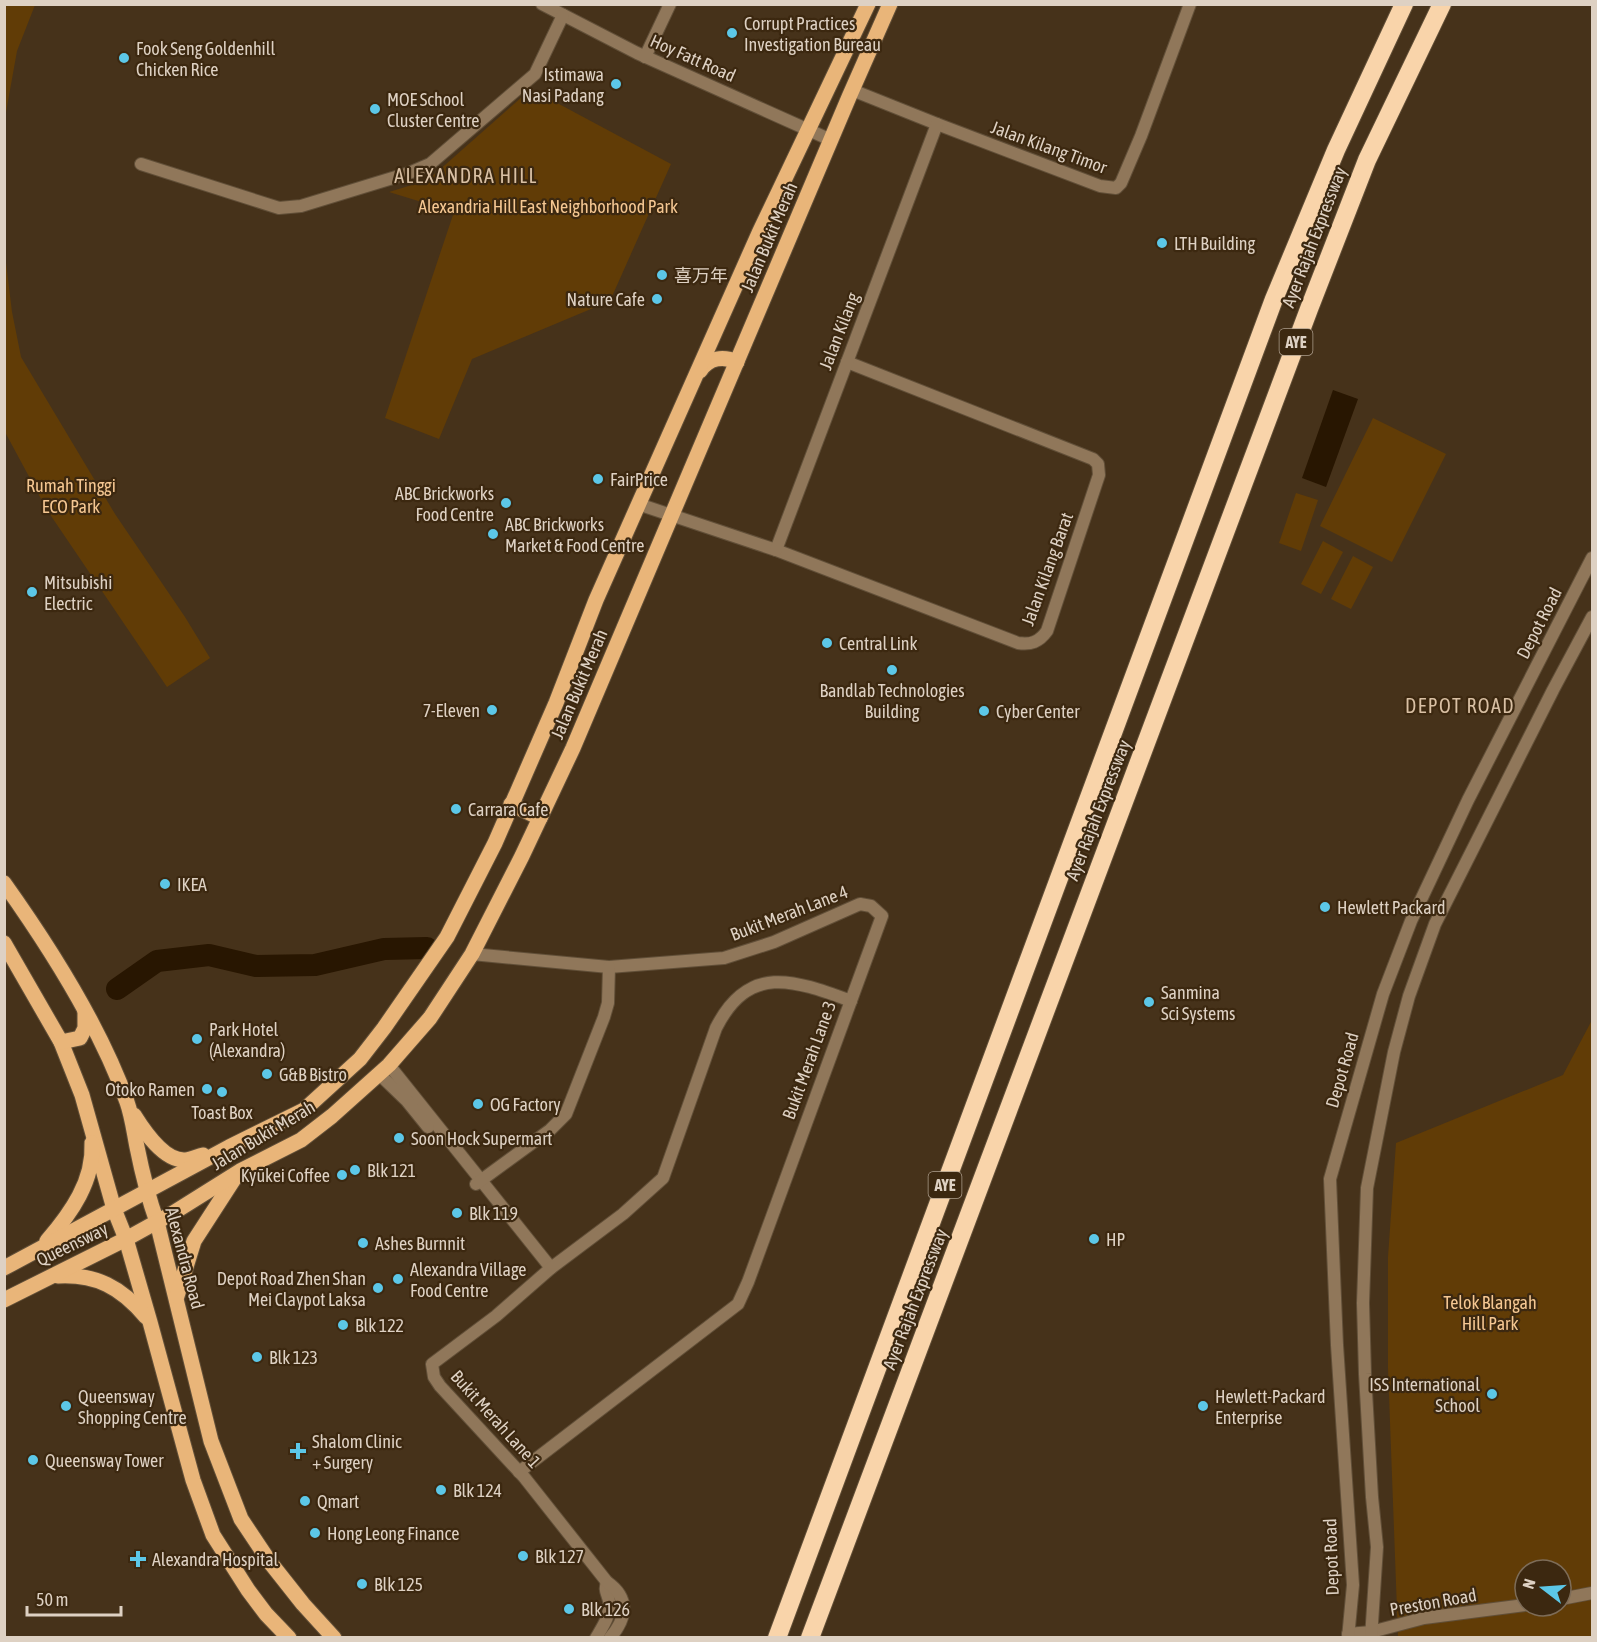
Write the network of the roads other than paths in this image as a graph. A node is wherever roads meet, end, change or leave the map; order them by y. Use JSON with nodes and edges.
{"nodes":[{"id":1,"x":542,"y":4,"type":"edge"},
{"id":2,"x":670,"y":4,"type":"edge"},
{"id":3,"x":868,"y":4,"type":"edge"},
{"id":4,"x":890,"y":4,"type":"edge"},
{"id":5,"x":1190,"y":4,"type":"edge"},
{"id":6,"x":1404,"y":4,"type":"edge"},
{"id":7,"x":1442,"y":4,"type":"edge"},
{"id":8,"x":563,"y":15,"type":"junction"},
{"id":9,"x":645,"y":57,"type":"junction"},
{"id":10,"x":852,"y":90,"type":"junction"},
{"id":11,"x":937,"y":124,"type":"junction"},
{"id":12,"x":808,"y":130,"type":"junction"},
{"id":13,"x":831,"y":140,"type":"junction"},
{"id":14,"x":141,"y":164,"type":"dead end"},
{"id":15,"x":737,"y":362,"type":"junction"},
{"id":16,"x":847,"y":362,"type":"junction"},
{"id":17,"x":692,"y":383,"type":"junction"},
{"id":18,"x":638,"y":504,"type":"junction"},
{"id":19,"x":671,"y":516,"type":"junction"},
{"id":20,"x":776,"y":550,"type":"junction"},
{"id":21,"x":1593,"y":558,"type":"edge"},
{"id":22,"x":1593,"y":617,"type":"edge"},
{"id":23,"x":511,"y":804,"type":"junction"},
{"id":24,"x":540,"y":818,"type":"junction"},
{"id":25,"x":4,"y":883,"type":"edge"},
{"id":26,"x":4,"y":943,"type":"edge"},
{"id":27,"x":472,"y":954,"type":"junction"},
{"id":28,"x":609,"y":967,"type":"junction"},
{"id":29,"x":851,"y":1001,"type":"junction"},
{"id":30,"x":86,"y":1012,"type":"junction"},
{"id":31,"x":61,"y":1042,"type":"junction"},
{"id":32,"x":384,"y":1070,"type":"junction"},
{"id":33,"x":128,"y":1104,"type":"junction"},
{"id":34,"x":90,"y":1119,"type":"junction"},
{"id":35,"x":229,"y":1147,"type":"junction"},
{"id":36,"x":240,"y":1171,"type":"junction"},
{"id":37,"x":479,"y":1182,"type":"junction"},
{"id":38,"x":146,"y":1192,"type":"junction"},
{"id":39,"x":114,"y":1209,"type":"junction"},
{"id":40,"x":157,"y":1222,"type":"junction"},
{"id":41,"x":126,"y":1239,"type":"junction"},
{"id":42,"x":41,"y":1248,"type":"junction"},
{"id":43,"x":4,"y":1268,"type":"edge"},
{"id":44,"x":548,"y":1270,"type":"junction"},
{"id":45,"x":49,"y":1277,"type":"junction"},
{"id":46,"x":177,"y":1299,"type":"junction"},
{"id":47,"x":4,"y":1300,"type":"edge"},
{"id":48,"x":150,"y":1322,"type":"junction"},
{"id":49,"x":519,"y":1472,"type":"junction"},
{"id":50,"x":607,"y":1582,"type":"junction"},
{"id":51,"x":1593,"y":1593,"type":"edge"},
{"id":52,"x":1573,"y":1597,"type":"edge"},
{"id":53,"x":1513,"y":1607,"type":"edge"},
{"id":54,"x":1371,"y":1635,"type":"edge"},
{"id":55,"x":1348,"y":1636,"type":"edge"},
{"id":56,"x":289,"y":1638,"type":"edge"},
{"id":57,"x":334,"y":1638,"type":"edge"},
{"id":58,"x":596,"y":1638,"type":"edge"},
{"id":59,"x":610,"y":1638,"type":"edge"},
{"id":60,"x":777,"y":1638,"type":"edge"},
{"id":61,"x":810,"y":1638,"type":"edge"}],
"edges":[{"from":1,"to":8,"type":"street","name":"Hoy Fatt Road"},
{"from":2,"to":9,"type":"street"},
{"from":3,"to":12,"type":"main road","name":"Jalan Bukit Merah"},
{"from":4,"to":10,"type":"main road","name":"Jalan Bukit Merah"},
{"from":5,"to":11,"type":"street","name":"Jalan Kilang Timor"},
{"from":6,"to":60,"type":"highway","name":"Ayer Rajah Expressway","number":"AYE"},
{"from":7,"to":61,"type":"highway","name":"Ayer Rajah Expressway","number":"AYE"},
{"from":8,"to":9,"type":"street","name":"Hoy Fatt Road"},
{"from":8,"to":14,"type":"street"},
{"from":9,"to":12,"type":"street","name":"Hoy Fatt Road"},
{"from":10,"to":11,"type":"street","name":"Jalan Kilang Timor"},
{"from":10,"to":13,"type":"main road","name":"Jalan Bukit Merah"},
{"from":11,"to":16,"type":"street","name":"Jalan Kilang"},
{"from":12,"to":13,"type":"street","name":"Hoy Fatt Road"},
{"from":12,"to":17,"type":"main road","name":"Jalan Bukit Merah"},
{"from":13,"to":15,"type":"main road","name":"Jalan Bukit Merah"},
{"from":15,"to":17,"type":"main road"},
{"from":15,"to":19,"type":"main road","name":"Jalan Bukit Merah"},
{"from":16,"to":20,"type":"street","name":"Jalan Kilang"},
{"from":16,"to":20,"type":"street","name":"Jalan Kilang Barat"},
{"from":17,"to":18,"type":"main road","name":"Jalan Bukit Merah"},
{"from":18,"to":19,"type":"street","name":"Jalan Kilang Barat"},
{"from":18,"to":23,"type":"main road","name":"Jalan Bukit Merah"},
{"from":19,"to":20,"type":"street","name":"Jalan Kilang Barat"},
{"from":19,"to":24,"type":"main road","name":"Jalan Bukit Merah"},
{"from":21,"to":55,"type":"street","name":"Depot Road"},
{"from":22,"to":54,"type":"street"},
{"from":23,"to":24,"type":"main road"},
{"from":23,"to":35,"type":"main road","name":"Jalan Bukit Merah"},
{"from":24,"to":27,"type":"main road","name":"Jalan Bukit Merah"},
{"from":25,"to":30,"type":"main road","name":"Alexandra Road"},
{"from":26,"to":31,"type":"main road"},
{"from":27,"to":28,"type":"street","name":"Bukit Merah Lane 4"},
{"from":27,"to":32,"type":"main road","name":"Jalan Bukit Merah"},
{"from":28,"to":29,"type":"street","name":"Bukit Merah Lane 4"},
{"from":28,"to":37,"type":"street"},
{"from":29,"to":44,"type":"street","name":"Bukit Merah Lane 3"},
{"from":29,"to":49,"type":"street","name":"Bukit Merah Lane 3"},
{"from":30,"to":31,"type":"main road"},
{"from":30,"to":33,"type":"main road","name":"Alexandra Road"},
{"from":31,"to":34,"type":"main road"},
{"from":32,"to":36,"type":"main road","name":"Jalan Bukit Merah"},
{"from":32,"to":37,"type":"street"},
{"from":33,"to":35,"type":"main road"},
{"from":33,"to":38,"type":"main road","name":"Alexandra Road"},
{"from":34,"to":39,"type":"main road"},
{"from":34,"to":42,"type":"main road"},
{"from":35,"to":38,"type":"main road","name":"Jalan Bukit Merah"},
{"from":36,"to":40,"type":"main road","name":"Jalan Bukit Merah"},
{"from":36,"to":46,"type":"main road"},
{"from":37,"to":44,"type":"street"},
{"from":38,"to":39,"type":"main road","name":"Jalan Bukit Merah"},
{"from":38,"to":40,"type":"main road","name":"Alexandra Road"},
{"from":39,"to":41,"type":"main road"},
{"from":39,"to":42,"type":"main road","name":"Queensway"},
{"from":40,"to":41,"type":"main road","name":"Jalan Bukit Merah"},
{"from":40,"to":46,"type":"main road","name":"Alexandra Road"},
{"from":41,"to":45,"type":"main road","name":"Queensway"},
{"from":41,"to":48,"type":"main road"},
{"from":42,"to":43,"type":"main road","name":"Queensway"},
{"from":44,"to":49,"type":"street","name":"Bukit Merah Lane 1"},
{"from":45,"to":47,"type":"main road","name":"Queensway"},
{"from":45,"to":48,"type":"main road"},
{"from":46,"to":57,"type":"main road","name":"Alexandra Road"},
{"from":48,"to":56,"type":"main road"},
{"from":49,"to":50,"type":"street","name":"Bukit Merah Lane 1"},
{"from":50,"to":58,"type":"street"},
{"from":50,"to":59,"type":"street","name":"Bukit Merah Lane 1"},
{"from":51,"to":52,"type":"street"},
{"from":53,"to":54,"type":"street","name":"Preston Road"},
{"from":54,"to":55,"type":"street","name":"Preston Road"}]}
